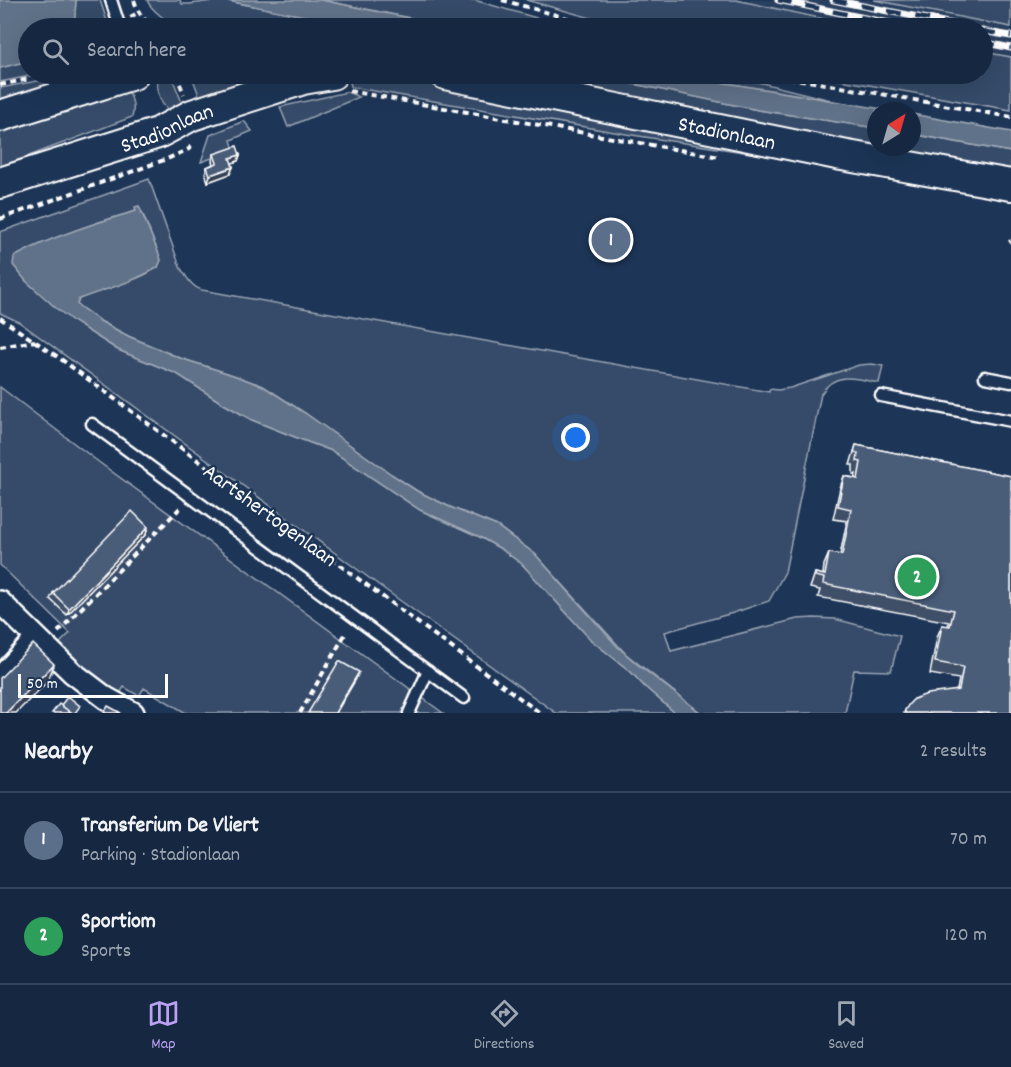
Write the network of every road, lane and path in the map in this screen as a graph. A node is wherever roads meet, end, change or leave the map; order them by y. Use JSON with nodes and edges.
{"nodes":[{"id":1,"x":111,"y":0,"type":"edge"},
{"id":2,"x":134,"y":0,"type":"edge"},
{"id":3,"x":502,"y":0,"type":"edge"},
{"id":4,"x":117,"y":18,"type":"edge"},
{"id":5,"x":143,"y":18,"type":"edge"},
{"id":6,"x":567,"y":18,"type":"edge"},
{"id":7,"x":101,"y":84,"type":"edge"},
{"id":8,"x":288,"y":84,"type":"edge"},
{"id":9,"x":350,"y":84,"type":"edge"},
{"id":10,"x":494,"y":84,"type":"edge"},
{"id":11,"x":825,"y":84,"type":"edge"},
{"id":12,"x":0,"y":116,"type":"edge"},
{"id":13,"x":1011,"y":117,"type":"edge"},
{"id":14,"x":720,"y":158,"type":"dead end"},
{"id":15,"x":0,"y":183,"type":"edge"},
{"id":16,"x":1011,"y":185,"type":"edge"},
{"id":17,"x":0,"y":318,"type":"edge"},
{"id":18,"x":36,"y":341,"type":"junction"},
{"id":19,"x":0,"y":347,"type":"edge"},
{"id":20,"x":985,"y":377,"type":"dead end"},
{"id":21,"x":1011,"y":382,"type":"edge"},
{"id":22,"x":881,"y":396,"type":"dead end"},
{"id":23,"x":1011,"y":421,"type":"edge"},
{"id":24,"x":92,"y":424,"type":"dead end"},
{"id":25,"x":191,"y":496,"type":"junction"},
{"id":26,"x":0,"y":602,"type":"edge"},
{"id":27,"x":355,"y":617,"type":"junction"},
{"id":28,"x":41,"y":642,"type":"junction"},
{"id":29,"x":428,"y":671,"type":"junction"},
{"id":30,"x":0,"y":678,"type":"edge"},
{"id":31,"x":464,"y":698,"type":"dead end"},
{"id":32,"x":133,"y":713,"type":"edge"},
{"id":33,"x":300,"y":713,"type":"edge"},
{"id":34,"x":409,"y":713,"type":"edge"},
{"id":35,"x":540,"y":713,"type":"edge"}],
"edges":[{"from":1,"to":4,"type":"lane"},
{"from":2,"to":5,"type":"path"},
{"from":3,"to":6,"type":"path"},
{"from":7,"to":12,"type":"main road"},
{"from":8,"to":15,"type":"main road","name":"Stadionlaan"},
{"from":9,"to":14,"type":"path"},
{"from":10,"to":16,"type":"main road","name":"Stadionlaan"},
{"from":11,"to":13,"type":"path"},
{"from":17,"to":18,"type":"path","name":"Aartshertogenlaan"},
{"from":18,"to":19,"type":"path"},
{"from":18,"to":35,"type":"path","name":"Aartshertogenlaan"},
{"from":20,"to":21,"type":"lane"},
{"from":22,"to":23,"type":"lane"},
{"from":24,"to":25,"type":"lane","name":"Aartshertogenlaan"},
{"from":25,"to":27,"type":"lane","name":"Aartshertogenlaan"},
{"from":25,"to":28,"type":"path","name":"Aartshertogenlaan"},
{"from":26,"to":28,"type":"street"},
{"from":27,"to":29,"type":"lane","name":"Aartshertogenlaan"},
{"from":27,"to":33,"type":"path"},
{"from":28,"to":30,"type":"street"},
{"from":28,"to":32,"type":"street"},
{"from":29,"to":31,"type":"lane","name":"Aartshertogenlaan"},
{"from":29,"to":34,"type":"lane"}]}
